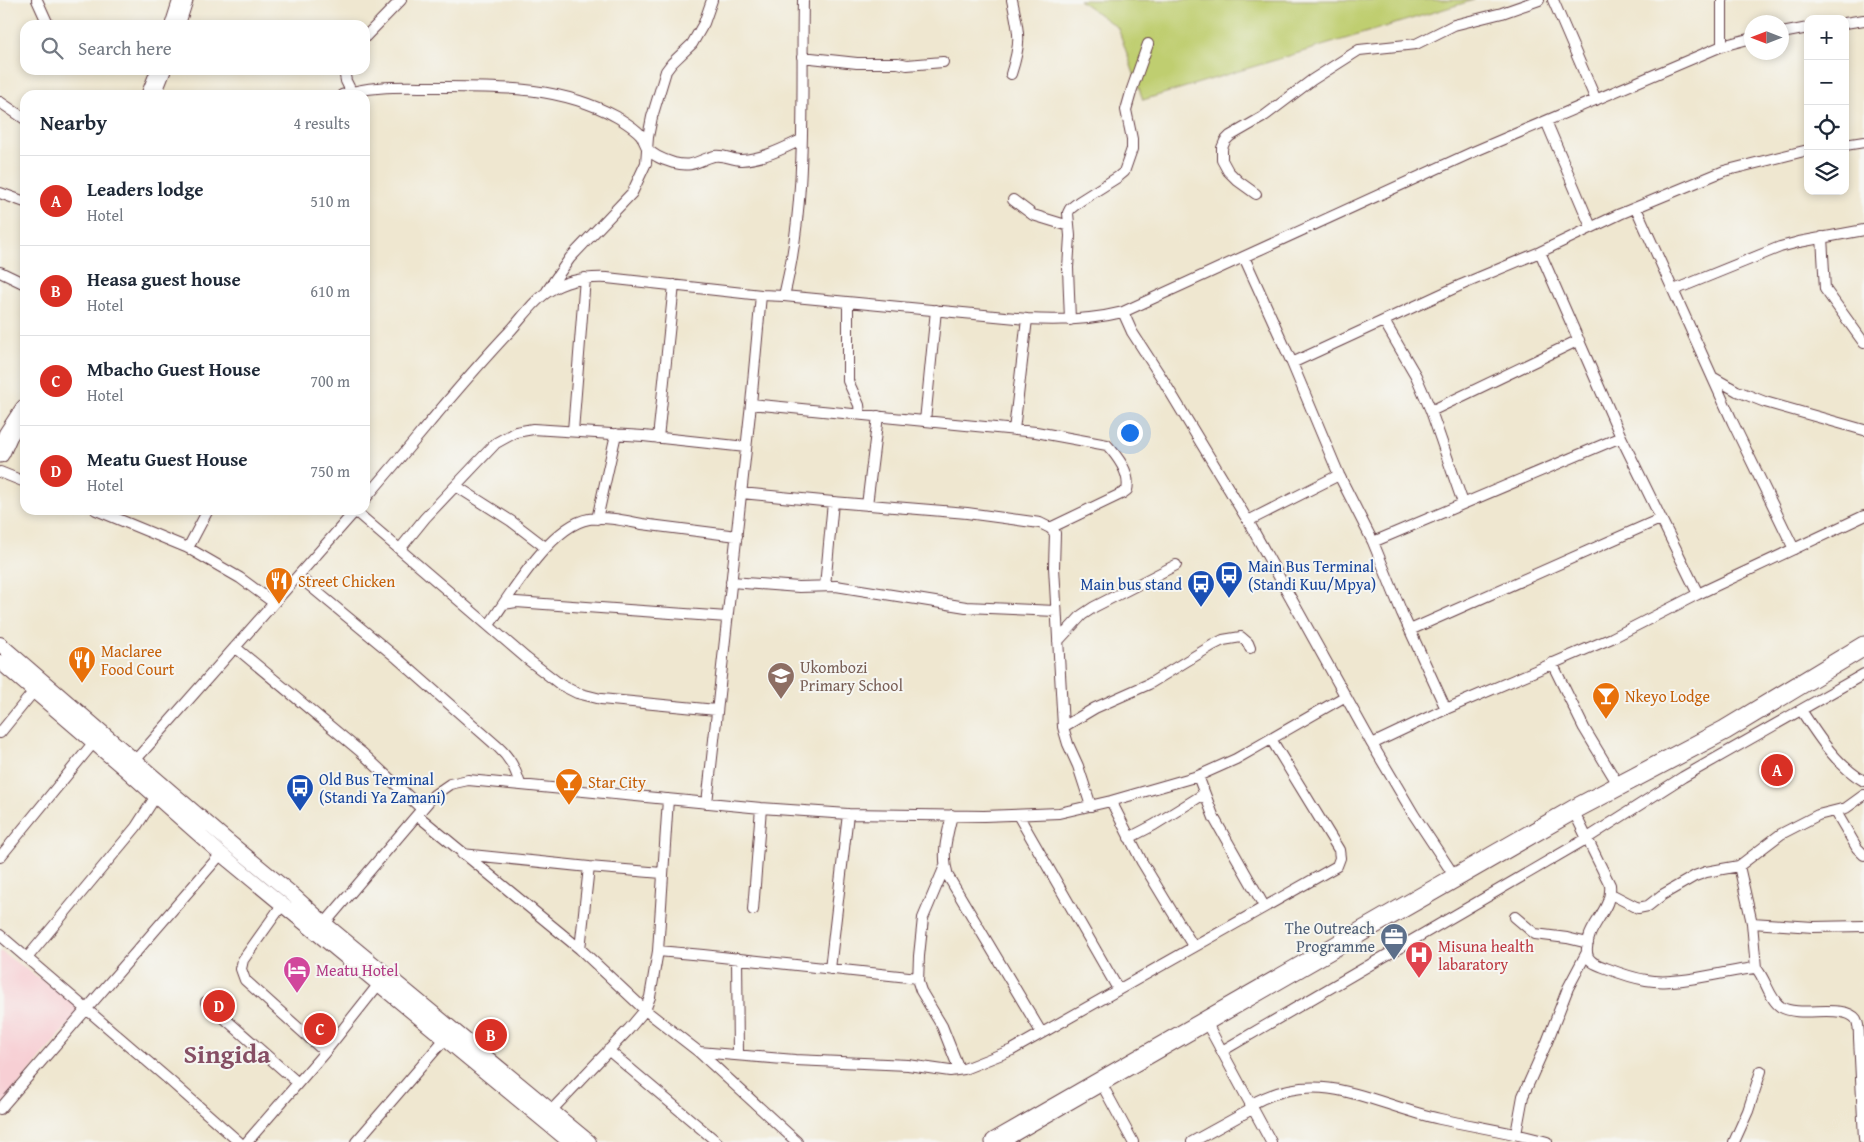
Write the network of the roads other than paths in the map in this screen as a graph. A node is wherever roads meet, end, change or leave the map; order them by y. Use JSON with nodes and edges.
{"nodes":[{"id":1,"x":37,"y":0,"type":"edge"},
{"id":2,"x":183,"y":0,"type":"edge"},
{"id":3,"x":401,"y":0,"type":"edge"},
{"id":4,"x":712,"y":0,"type":"edge"},
{"id":5,"x":803,"y":0,"type":"edge"},
{"id":6,"x":1012,"y":0,"type":"edge"},
{"id":7,"x":1539,"y":0,"type":"edge"},
{"id":8,"x":1553,"y":0,"type":"edge"},
{"id":9,"x":1722,"y":0,"type":"edge"},
{"id":10,"x":46,"y":20,"type":"edge"},
{"id":11,"x":177,"y":20,"type":"edge"},
{"id":12,"x":1864,"y":20,"type":"edge"},
{"id":13,"x":1849,"y":22,"type":"edge"},
{"id":14,"x":1804,"y":29,"type":"edge"},
{"id":15,"x":1789,"y":32,"type":"edge"},
{"id":16,"x":370,"y":33,"type":"edge"},
{"id":17,"x":1744,"y":40,"type":"edge"},
{"id":18,"x":1148,"y":44,"type":"dead end"},
{"id":19,"x":1722,"y":46,"type":"junction"},
{"id":20,"x":802,"y":57,"type":"junction"},
{"id":21,"x":943,"y":62,"type":"dead end"},
{"id":22,"x":1011,"y":74,"type":"dead end"},
{"id":23,"x":159,"y":75,"type":"edge"},
{"id":24,"x":160,"y":75,"type":"edge"},
{"id":25,"x":345,"y":75,"type":"edge"},
{"id":26,"x":153,"y":90,"type":"edge"},
{"id":27,"x":156,"y":90,"type":"edge"},
{"id":28,"x":347,"y":90,"type":"edge"},
{"id":29,"x":370,"y":91,"type":"edge"},
{"id":30,"x":1596,"y":100,"type":"junction"},
{"id":31,"x":0,"y":102,"type":"edge"},
{"id":32,"x":20,"y":116,"type":"edge"},
{"id":33,"x":1546,"y":121,"type":"junction"},
{"id":34,"x":801,"y":140,"type":"junction"},
{"id":35,"x":1864,"y":142,"type":"edge"},
{"id":36,"x":1849,"y":144,"type":"edge"},
{"id":37,"x":648,"y":148,"type":"junction"},
{"id":38,"x":1804,"y":151,"type":"edge"},
{"id":39,"x":0,"y":193,"type":"edge"},
{"id":40,"x":1256,"y":194,"type":"dead end"},
{"id":41,"x":20,"y":200,"type":"edge"},
{"id":42,"x":1013,"y":200,"type":"dead end"},
{"id":43,"x":1636,"y":208,"type":"junction"},
{"id":44,"x":1069,"y":226,"type":"junction"},
{"id":45,"x":1591,"y":227,"type":"junction"},
{"id":46,"x":1864,"y":230,"type":"edge"},
{"id":47,"x":1822,"y":237,"type":"junction"},
{"id":48,"x":1540,"y":252,"type":"junction"},
{"id":49,"x":1244,"y":257,"type":"junction"},
{"id":50,"x":0,"y":272,"type":"edge"},
{"id":51,"x":585,"y":278,"type":"junction"},
{"id":52,"x":20,"y":282,"type":"edge"},
{"id":53,"x":674,"y":285,"type":"junction"},
{"id":54,"x":1674,"y":290,"type":"junction"},
{"id":55,"x":547,"y":292,"type":"junction"},
{"id":56,"x":761,"y":295,"type":"junction"},
{"id":57,"x":784,"y":296,"type":"junction"},
{"id":58,"x":848,"y":303,"type":"junction"},
{"id":59,"x":936,"y":310,"type":"junction"},
{"id":60,"x":1123,"y":312,"type":"junction"},
{"id":61,"x":1027,"y":320,"type":"junction"},
{"id":62,"x":1070,"y":320,"type":"junction"},
{"id":63,"x":1384,"y":321,"type":"junction"},
{"id":64,"x":1579,"y":340,"type":"junction"},
{"id":65,"x":1864,"y":343,"type":"edge"},
{"id":66,"x":1292,"y":363,"type":"junction"},
{"id":67,"x":1714,"y":378,"type":"junction"},
{"id":68,"x":751,"y":404,"type":"junction"},
{"id":69,"x":20,"y":407,"type":"edge"},
{"id":70,"x":1431,"y":411,"type":"junction"},
{"id":71,"x":860,"y":414,"type":"junction"},
{"id":72,"x":878,"y":416,"type":"junction"},
{"id":73,"x":925,"y":421,"type":"junction"},
{"id":74,"x":12,"y":424,"type":"edge"},
{"id":75,"x":1014,"y":430,"type":"junction"},
{"id":76,"x":1864,"y":430,"type":"edge"},
{"id":77,"x":573,"y":432,"type":"junction"},
{"id":78,"x":616,"y":434,"type":"junction"},
{"id":79,"x":1620,"y":437,"type":"junction"},
{"id":80,"x":658,"y":438,"type":"junction"},
{"id":81,"x":746,"y":447,"type":"junction"},
{"id":82,"x":0,"y":453,"type":"edge"},
{"id":83,"x":0,"y":472,"type":"edge"},
{"id":84,"x":1339,"y":475,"type":"junction"},
{"id":85,"x":20,"y":480,"type":"edge"},
{"id":86,"x":456,"y":486,"type":"junction"},
{"id":87,"x":742,"y":492,"type":"junction"},
{"id":88,"x":370,"y":493,"type":"edge"},
{"id":89,"x":833,"y":502,"type":"junction"},
{"id":90,"x":1463,"y":503,"type":"junction"},
{"id":91,"x":867,"y":505,"type":"junction"},
{"id":92,"x":108,"y":515,"type":"edge"},
{"id":93,"x":205,"y":515,"type":"edge"},
{"id":94,"x":351,"y":515,"type":"edge"},
{"id":95,"x":360,"y":515,"type":"edge"},
{"id":96,"x":1864,"y":516,"type":"edge"},
{"id":97,"x":598,"y":519,"type":"junction"},
{"id":98,"x":1660,"y":519,"type":"junction"},
{"id":99,"x":1248,"y":521,"type":"junction"},
{"id":100,"x":1050,"y":528,"type":"junction"},
{"id":101,"x":737,"y":536,"type":"junction"},
{"id":102,"x":1373,"y":542,"type":"junction"},
{"id":103,"x":545,"y":547,"type":"junction"},
{"id":104,"x":188,"y":548,"type":"junction"},
{"id":105,"x":400,"y":549,"type":"junction"},
{"id":106,"x":1794,"y":549,"type":"junction"},
{"id":107,"x":1176,"y":565,"type":"dead end"},
{"id":108,"x":298,"y":576,"type":"junction"},
{"id":109,"x":731,"y":582,"type":"junction"},
{"id":110,"x":825,"y":586,"type":"junction"},
{"id":111,"x":1698,"y":594,"type":"junction"},
{"id":112,"x":274,"y":603,"type":"junction"},
{"id":113,"x":504,"y":604,"type":"junction"},
{"id":114,"x":1056,"y":611,"type":"junction"},
{"id":115,"x":727,"y":618,"type":"junction"},
{"id":116,"x":489,"y":625,"type":"junction"},
{"id":117,"x":1410,"y":630,"type":"junction"},
{"id":118,"x":1058,"y":641,"type":"junction"},
{"id":119,"x":0,"y":644,"type":"edge"},
{"id":120,"x":1864,"y":646,"type":"edge"},
{"id":121,"x":235,"y":647,"type":"junction"},
{"id":122,"x":1250,"y":648,"type":"dead end"},
{"id":123,"x":0,"y":662,"type":"edge"},
{"id":124,"x":1552,"y":663,"type":"junction"},
{"id":125,"x":1864,"y":674,"type":"edge"},
{"id":126,"x":34,"y":691,"type":"junction"},
{"id":127,"x":1344,"y":697,"type":"junction"},
{"id":128,"x":1446,"y":709,"type":"junction"},
{"id":129,"x":716,"y":710,"type":"junction"},
{"id":130,"x":1801,"y":710,"type":"junction"},
{"id":131,"x":1063,"y":727,"type":"junction"},
{"id":132,"x":0,"y":733,"type":"edge"},
{"id":133,"x":1270,"y":739,"type":"junction"},
{"id":134,"x":94,"y":742,"type":"junction"},
{"id":135,"x":1372,"y":744,"type":"junction"},
{"id":136,"x":131,"y":765,"type":"junction"},
{"id":137,"x":1198,"y":776,"type":"junction"},
{"id":138,"x":1864,"y":781,"type":"edge"},
{"id":139,"x":520,"y":784,"type":"junction"},
{"id":140,"x":1619,"y":786,"type":"junction"},
{"id":141,"x":1204,"y":794,"type":"junction"},
{"id":142,"x":1864,"y":795,"type":"edge"},
{"id":143,"x":156,"y":796,"type":"junction"},
{"id":144,"x":668,"y":799,"type":"junction"},
{"id":145,"x":1111,"y":801,"type":"junction"},
{"id":146,"x":706,"y":803,"type":"junction"},
{"id":147,"x":1092,"y":806,"type":"junction"},
{"id":148,"x":761,"y":808,"type":"junction"},
{"id":149,"x":1572,"y":810,"type":"junction"},
{"id":150,"x":419,"y":812,"type":"junction"},
{"id":151,"x":1836,"y":812,"type":"junction"},
{"id":152,"x":848,"y":814,"type":"junction"},
{"id":153,"x":952,"y":815,"type":"junction"},
{"id":154,"x":1018,"y":815,"type":"junction"},
{"id":155,"x":1129,"y":838,"type":"junction"},
{"id":156,"x":1586,"y":839,"type":"junction"},
{"id":157,"x":221,"y":854,"type":"junction"},
{"id":158,"x":462,"y":854,"type":"junction"},
{"id":159,"x":1864,"y":855,"type":"edge"},
{"id":160,"x":0,"y":857,"type":"edge"},
{"id":161,"x":945,"y":866,"type":"junction"},
{"id":162,"x":1739,"y":866,"type":"junction"},
{"id":163,"x":589,"y":867,"type":"junction"},
{"id":164,"x":662,"y":873,"type":"junction"},
{"id":165,"x":1455,"y":877,"type":"junction"},
{"id":166,"x":1611,"y":894,"type":"junction"},
{"id":167,"x":282,"y":905,"type":"junction"},
{"id":168,"x":1264,"y":906,"type":"junction"},
{"id":169,"x":753,"y":910,"type":"dead end"},
{"id":170,"x":1515,"y":917,"type":"dead end"},
{"id":171,"x":1752,"y":923,"type":"junction"},
{"id":172,"x":1864,"y":926,"type":"edge"},
{"id":173,"x":320,"y":928,"type":"junction"},
{"id":174,"x":0,"y":935,"type":"edge"},
{"id":175,"x":1192,"y":946,"type":"junction"},
{"id":176,"x":1587,"y":948,"type":"junction"},
{"id":177,"x":580,"y":949,"type":"junction"},
{"id":178,"x":658,"y":951,"type":"junction"},
{"id":179,"x":26,"y":958,"type":"junction"},
{"id":180,"x":738,"y":958,"type":"junction"},
{"id":181,"x":1756,"y":968,"type":"junction"},
{"id":182,"x":830,"y":969,"type":"junction"},
{"id":183,"x":918,"y":978,"type":"junction"},
{"id":184,"x":378,"y":985,"type":"junction"},
{"id":185,"x":1118,"y":988,"type":"junction"},
{"id":186,"x":206,"y":1002,"type":"dead end"},
{"id":187,"x":86,"y":1008,"type":"junction"},
{"id":188,"x":645,"y":1010,"type":"junction"},
{"id":189,"x":1205,"y":1020,"type":"junction"},
{"id":190,"x":1041,"y":1032,"type":"junction"},
{"id":191,"x":444,"y":1040,"type":"junction"},
{"id":192,"x":608,"y":1050,"type":"junction"},
{"id":193,"x":1222,"y":1051,"type":"junction"},
{"id":194,"x":325,"y":1052,"type":"junction"},
{"id":195,"x":699,"y":1052,"type":"junction"},
{"id":196,"x":738,"y":1054,"type":"junction"},
{"id":197,"x":960,"y":1070,"type":"junction"},
{"id":198,"x":1761,"y":1071,"type":"dead end"},
{"id":199,"x":1100,"y":1081,"type":"junction"},
{"id":200,"x":298,"y":1083,"type":"junction"},
{"id":201,"x":1863,"y":1096,"type":"edge"},
{"id":202,"x":1251,"y":1107,"type":"junction"},
{"id":203,"x":0,"y":1109,"type":"edge"},
{"id":204,"x":547,"y":1115,"type":"junction"},
{"id":205,"x":1516,"y":1134,"type":"junction"},
{"id":206,"x":1864,"y":1139,"type":"edge"},
{"id":207,"x":240,"y":1142,"type":"edge"},
{"id":208,"x":247,"y":1142,"type":"edge"},
{"id":209,"x":356,"y":1142,"type":"edge"},
{"id":210,"x":570,"y":1142,"type":"edge"},
{"id":211,"x":589,"y":1142,"type":"edge"},
{"id":212,"x":717,"y":1142,"type":"edge"},
{"id":213,"x":797,"y":1142,"type":"edge"},
{"id":214,"x":994,"y":1142,"type":"edge"},
{"id":215,"x":1133,"y":1142,"type":"edge"},
{"id":216,"x":1192,"y":1142,"type":"edge"},
{"id":217,"x":1271,"y":1142,"type":"edge"},
{"id":218,"x":1547,"y":1142,"type":"edge"},
{"id":219,"x":1734,"y":1142,"type":"edge"}],
"edges":[{"from":1,"to":10,"type":"street"},
{"from":2,"to":11,"type":"highway"},
{"from":3,"to":16,"type":"street"},
{"from":4,"to":37,"type":"street"},
{"from":5,"to":20,"type":"street"},
{"from":6,"to":22,"type":"street"},
{"from":7,"to":40,"type":"street"},
{"from":8,"to":30,"type":"street"},
{"from":9,"to":19,"type":"street"},
{"from":12,"to":13,"type":"street"},
{"from":14,"to":15,"type":"street"},
{"from":17,"to":19,"type":"street"},
{"from":18,"to":44,"type":"street"},
{"from":19,"to":30,"type":"street"},
{"from":20,"to":21,"type":"street"},
{"from":20,"to":34,"type":"street"},
{"from":23,"to":26,"type":"highway"},
{"from":24,"to":27,"type":"highway"},
{"from":25,"to":28,"type":"street"},
{"from":29,"to":37,"type":"street"},
{"from":30,"to":33,"type":"street"},
{"from":31,"to":32,"type":"street"},
{"from":33,"to":45,"type":"street"},
{"from":33,"to":49,"type":"street"},
{"from":34,"to":37,"type":"street"},
{"from":34,"to":57,"type":"street"},
{"from":35,"to":36,"type":"street"},
{"from":37,"to":55,"type":"street"},
{"from":38,"to":43,"type":"street"},
{"from":39,"to":41,"type":"street"},
{"from":42,"to":44,"type":"street"},
{"from":43,"to":45,"type":"street"},
{"from":43,"to":54,"type":"street"},
{"from":44,"to":62,"type":"street"},
{"from":45,"to":48,"type":"street"},
{"from":46,"to":47,"type":"street"},
{"from":47,"to":54,"type":"street"},
{"from":47,"to":65,"type":"street"},
{"from":48,"to":63,"type":"street"},
{"from":48,"to":64,"type":"street"},
{"from":49,"to":60,"type":"street"},
{"from":49,"to":66,"type":"street"},
{"from":50,"to":52,"type":"street"},
{"from":51,"to":53,"type":"street"},
{"from":51,"to":55,"type":"street"},
{"from":51,"to":77,"type":"street"},
{"from":53,"to":56,"type":"street"},
{"from":53,"to":80,"type":"street"},
{"from":54,"to":67,"type":"street"},
{"from":55,"to":88,"type":"street"},
{"from":56,"to":57,"type":"street"},
{"from":56,"to":68,"type":"street"},
{"from":57,"to":58,"type":"street"},
{"from":58,"to":59,"type":"street"},
{"from":58,"to":71,"type":"street"},
{"from":59,"to":61,"type":"street"},
{"from":59,"to":73,"type":"street"},
{"from":60,"to":62,"type":"street"},
{"from":60,"to":99,"type":"street"},
{"from":61,"to":62,"type":"street"},
{"from":61,"to":75,"type":"street"},
{"from":63,"to":66,"type":"street"},
{"from":63,"to":70,"type":"street"},
{"from":64,"to":70,"type":"street"},
{"from":64,"to":79,"type":"street"},
{"from":66,"to":84,"type":"street"},
{"from":67,"to":76,"type":"street"},
{"from":67,"to":106,"type":"street"},
{"from":68,"to":71,"type":"street"},
{"from":68,"to":81,"type":"street"},
{"from":69,"to":74,"type":"highway"},
{"from":70,"to":90,"type":"street"},
{"from":71,"to":72,"type":"street"},
{"from":72,"to":73,"type":"street"},
{"from":72,"to":91,"type":"street"},
{"from":73,"to":75,"type":"street"},
{"from":74,"to":82,"type":"highway"},
{"from":75,"to":100,"type":"street"},
{"from":77,"to":78,"type":"street"},
{"from":77,"to":86,"type":"street"},
{"from":78,"to":80,"type":"street"},
{"from":78,"to":97,"type":"street"},
{"from":79,"to":90,"type":"street"},
{"from":79,"to":98,"type":"street"},
{"from":80,"to":81,"type":"street"},
{"from":81,"to":87,"type":"street"},
{"from":83,"to":85,"type":"street"},
{"from":84,"to":99,"type":"street"},
{"from":84,"to":102,"type":"street"},
{"from":86,"to":103,"type":"street"},
{"from":86,"to":105,"type":"street"},
{"from":87,"to":89,"type":"street"},
{"from":87,"to":101,"type":"street"},
{"from":89,"to":91,"type":"street"},
{"from":89,"to":110,"type":"street"},
{"from":90,"to":102,"type":"street"},
{"from":91,"to":100,"type":"street"},
{"from":92,"to":104,"type":"street"},
{"from":93,"to":104,"type":"street"},
{"from":94,"to":108,"type":"street"},
{"from":95,"to":105,"type":"street"},
{"from":96,"to":106,"type":"street"},
{"from":97,"to":101,"type":"street"},
{"from":97,"to":103,"type":"street"},
{"from":98,"to":111,"type":"street"},
{"from":98,"to":117,"type":"street"},
{"from":99,"to":127,"type":"street"},
{"from":100,"to":114,"type":"street"},
{"from":101,"to":109,"type":"street"},
{"from":102,"to":117,"type":"street"},
{"from":103,"to":113,"type":"street"},
{"from":104,"to":112,"type":"street"},
{"from":105,"to":116,"type":"street"},
{"from":106,"to":111,"type":"street"},
{"from":107,"to":118,"type":"street"},
{"from":108,"to":112,"type":"street"},
{"from":108,"to":139,"type":"street"},
{"from":109,"to":110,"type":"street"},
{"from":109,"to":115,"type":"street"},
{"from":110,"to":114,"type":"street"},
{"from":111,"to":124,"type":"street"},
{"from":112,"to":121,"type":"street"},
{"from":113,"to":115,"type":"street"},
{"from":113,"to":116,"type":"street"},
{"from":114,"to":118,"type":"street"},
{"from":115,"to":129,"type":"street"},
{"from":116,"to":129,"type":"street"},
{"from":117,"to":128,"type":"street"},
{"from":118,"to":131,"type":"street"},
{"from":119,"to":136,"type":"main road"},
{"from":120,"to":140,"type":"highway"},
{"from":121,"to":136,"type":"street"},
{"from":121,"to":150,"type":"street"},
{"from":122,"to":131,"type":"street"},
{"from":123,"to":126,"type":"main road"},
{"from":124,"to":128,"type":"street"},
{"from":124,"to":140,"type":"street"},
{"from":125,"to":130,"type":"street"},
{"from":126,"to":132,"type":"street"},
{"from":126,"to":134,"type":"main road"},
{"from":127,"to":133,"type":"street"},
{"from":127,"to":135,"type":"street"},
{"from":128,"to":135,"type":"street"},
{"from":129,"to":146,"type":"street"},
{"from":130,"to":138,"type":"street"},
{"from":130,"to":156,"type":"street"},
{"from":131,"to":147,"type":"street"},
{"from":133,"to":137,"type":"street"},
{"from":133,"to":168,"type":"street"},
{"from":134,"to":136,"type":"main road"},
{"from":134,"to":160,"type":"street"},
{"from":135,"to":165,"type":"street"},
{"from":136,"to":143,"type":"main road"},
{"from":136,"to":173,"type":"main road"},
{"from":137,"to":141,"type":"street"},
{"from":137,"to":145,"type":"street"},
{"from":139,"to":144,"type":"street"},
{"from":139,"to":150,"type":"street"},
{"from":140,"to":149,"type":"highway"},
{"from":141,"to":155,"type":"street"},
{"from":141,"to":168,"type":"street"},
{"from":142,"to":151,"type":"street"},
{"from":143,"to":157,"type":"main road"},
{"from":143,"to":179,"type":"street"},
{"from":144,"to":146,"type":"street"},
{"from":144,"to":164,"type":"street"},
{"from":145,"to":147,"type":"street"},
{"from":145,"to":155,"type":"street"},
{"from":146,"to":148,"type":"street"},
{"from":147,"to":154,"type":"street"},
{"from":148,"to":152,"type":"street"},
{"from":148,"to":169,"type":"street"},
{"from":149,"to":156,"type":"street"},
{"from":149,"to":165,"type":"highway"},
{"from":150,"to":158,"type":"street"},
{"from":150,"to":173,"type":"street"},
{"from":151,"to":159,"type":"street"},
{"from":151,"to":162,"type":"street"},
{"from":152,"to":153,"type":"street"},
{"from":152,"to":182,"type":"street"},
{"from":153,"to":154,"type":"street"},
{"from":153,"to":161,"type":"street"},
{"from":154,"to":185,"type":"street"},
{"from":155,"to":175,"type":"street"},
{"from":156,"to":166,"type":"street"},
{"from":156,"to":193,"type":"street"},
{"from":157,"to":167,"type":"main road"},
{"from":157,"to":187,"type":"street"},
{"from":158,"to":163,"type":"street"},
{"from":158,"to":177,"type":"street"},
{"from":161,"to":183,"type":"street"},
{"from":161,"to":190,"type":"street"},
{"from":162,"to":166,"type":"street"},
{"from":162,"to":171,"type":"street"},
{"from":163,"to":164,"type":"street"},
{"from":163,"to":177,"type":"street"},
{"from":164,"to":178,"type":"street"},
{"from":165,"to":189,"type":"highway"},
{"from":166,"to":176,"type":"street"},
{"from":167,"to":173,"type":"main road"},
{"from":167,"to":194,"type":"street"},
{"from":168,"to":175,"type":"street"},
{"from":170,"to":176,"type":"street"},
{"from":171,"to":172,"type":"street"},
{"from":171,"to":181,"type":"street"},
{"from":173,"to":184,"type":"main road"},
{"from":173,"to":204,"type":"main road"},
{"from":174,"to":179,"type":"street"},
{"from":175,"to":185,"type":"street"},
{"from":176,"to":181,"type":"street"},
{"from":176,"to":205,"type":"street"},
{"from":177,"to":188,"type":"street"},
{"from":178,"to":180,"type":"street"},
{"from":178,"to":188,"type":"street"},
{"from":179,"to":187,"type":"street"},
{"from":180,"to":182,"type":"street"},
{"from":180,"to":196,"type":"street"},
{"from":181,"to":201,"type":"street"},
{"from":182,"to":183,"type":"street"},
{"from":183,"to":197,"type":"street"},
{"from":184,"to":191,"type":"main road"},
{"from":184,"to":194,"type":"street"},
{"from":185,"to":190,"type":"street"},
{"from":186,"to":200,"type":"street"},
{"from":187,"to":203,"type":"street"},
{"from":187,"to":207,"type":"street"},
{"from":188,"to":192,"type":"street"},
{"from":188,"to":195,"type":"street"},
{"from":189,"to":193,"type":"street"},
{"from":189,"to":199,"type":"highway"},
{"from":190,"to":197,"type":"street"},
{"from":191,"to":204,"type":"main road"},
{"from":191,"to":209,"type":"street"},
{"from":192,"to":204,"type":"street"},
{"from":192,"to":212,"type":"street"},
{"from":193,"to":202,"type":"street"},
{"from":194,"to":200,"type":"street"},
{"from":195,"to":196,"type":"street"},
{"from":195,"to":213,"type":"street"},
{"from":196,"to":197,"type":"street"},
{"from":198,"to":219,"type":"street"},
{"from":199,"to":214,"type":"highway"},
{"from":199,"to":215,"type":"street"},
{"from":200,"to":208,"type":"street"},
{"from":201,"to":206,"type":"street"},
{"from":202,"to":205,"type":"street"},
{"from":202,"to":216,"type":"street"},
{"from":202,"to":217,"type":"street"},
{"from":204,"to":210,"type":"main road"},
{"from":204,"to":211,"type":"main road"},
{"from":205,"to":218,"type":"street"}]}
